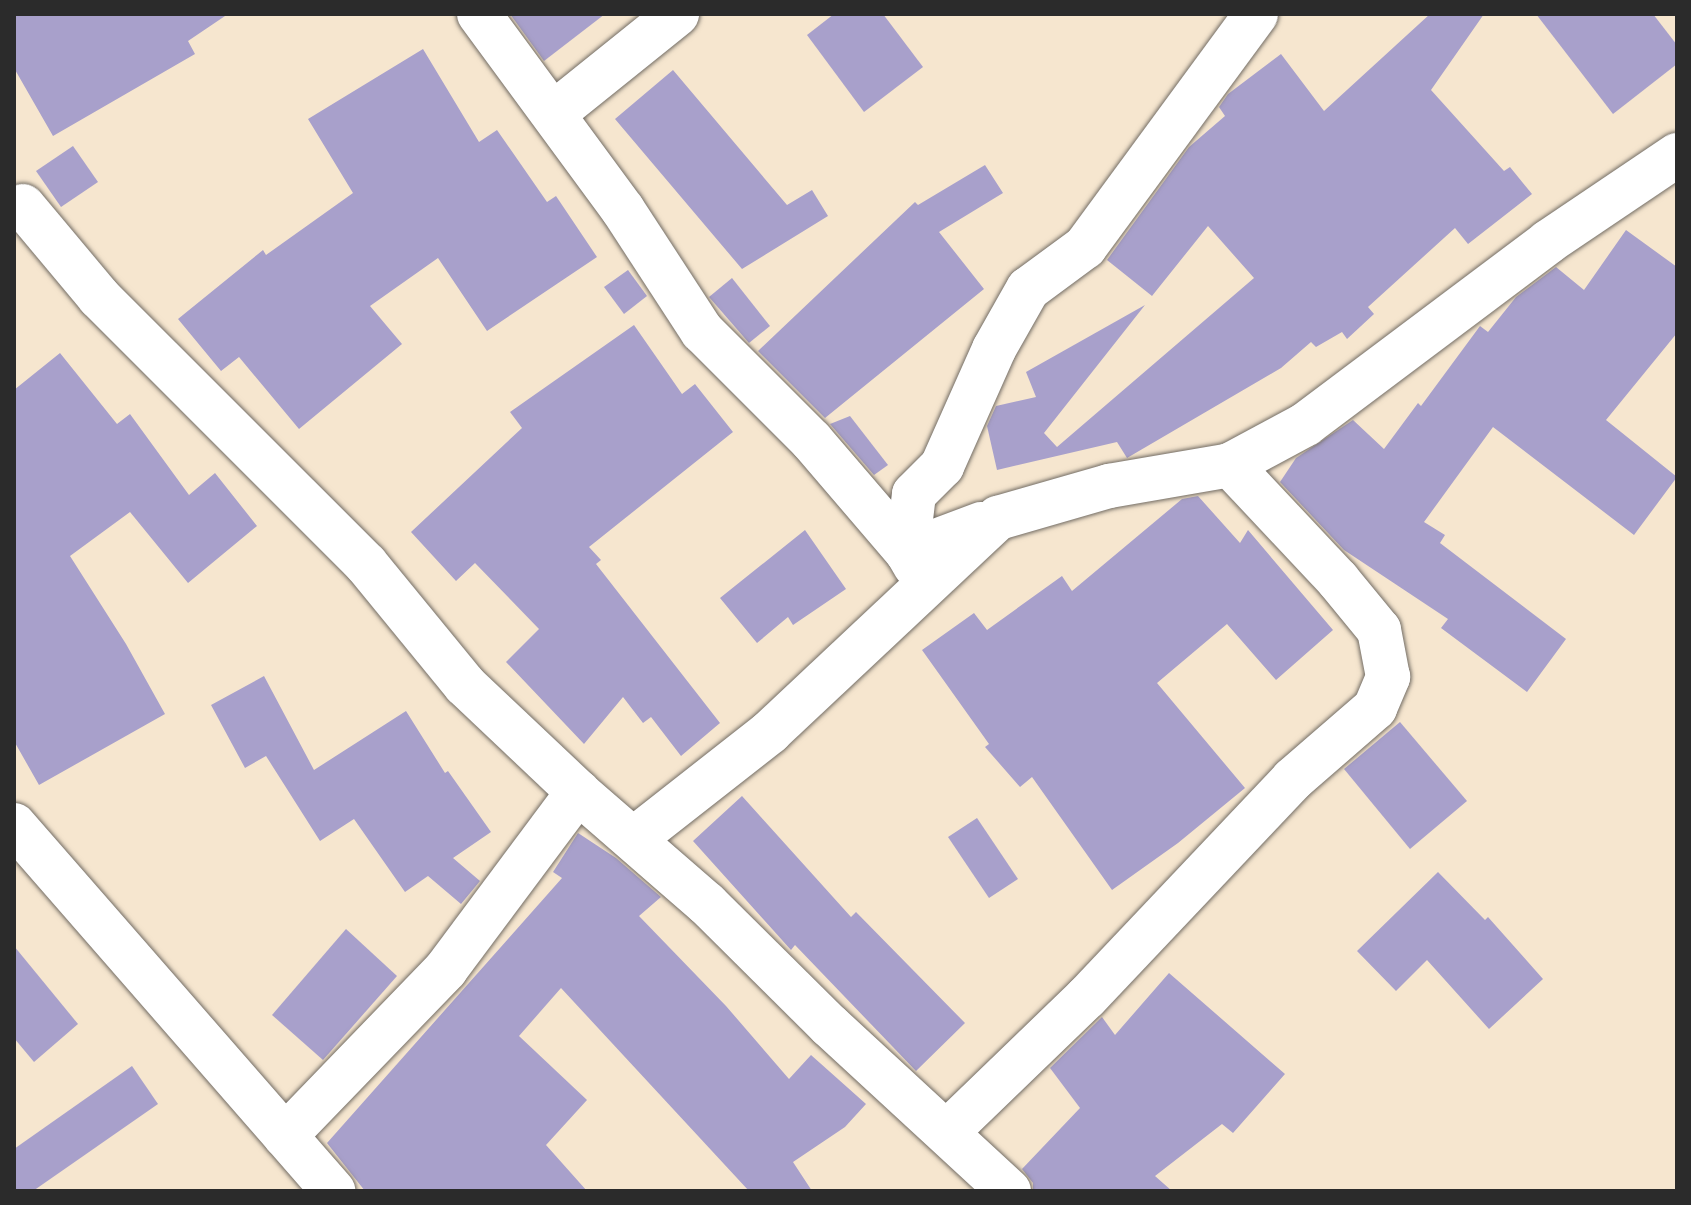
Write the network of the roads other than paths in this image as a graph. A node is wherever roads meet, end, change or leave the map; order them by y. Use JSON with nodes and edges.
{"nodes":[{"id":1,"x":479,"y":14,"type":"edge"},
{"id":2,"x":677,"y":14,"type":"edge"},
{"id":3,"x":1256,"y":14,"type":"edge"},
{"id":4,"x":554,"y":113,"type":"junction"},
{"id":5,"x":1677,"y":155,"type":"edge"},
{"id":6,"x":17,"y":204,"type":"edge"},
{"id":7,"x":1230,"y":465,"type":"junction"},
{"id":8,"x":917,"y":569,"type":"junction"},
{"id":9,"x":578,"y":792,"type":"junction"},
{"id":10,"x":14,"y":825,"type":"edge"},
{"id":11,"x":635,"y":838,"type":"junction"},
{"id":12,"x":947,"y":1132,"type":"junction"},
{"id":13,"x":285,"y":1136,"type":"junction"},
{"id":14,"x":333,"y":1191,"type":"edge"},
{"id":15,"x":1009,"y":1191,"type":"edge"}],
"edges":[{"from":1,"to":4,"type":"street"},
{"from":2,"to":4,"type":"street"},
{"from":3,"to":8,"type":"street"},
{"from":4,"to":8,"type":"street"},
{"from":5,"to":7,"type":"street"},
{"from":6,"to":9,"type":"street"},
{"from":7,"to":8,"type":"street"},
{"from":7,"to":12,"type":"street"},
{"from":8,"to":11,"type":"street"},
{"from":9,"to":11,"type":"street"},
{"from":9,"to":13,"type":"street"},
{"from":10,"to":13,"type":"street"},
{"from":11,"to":12,"type":"street"},
{"from":12,"to":15,"type":"street"},
{"from":13,"to":14,"type":"street"}]}
